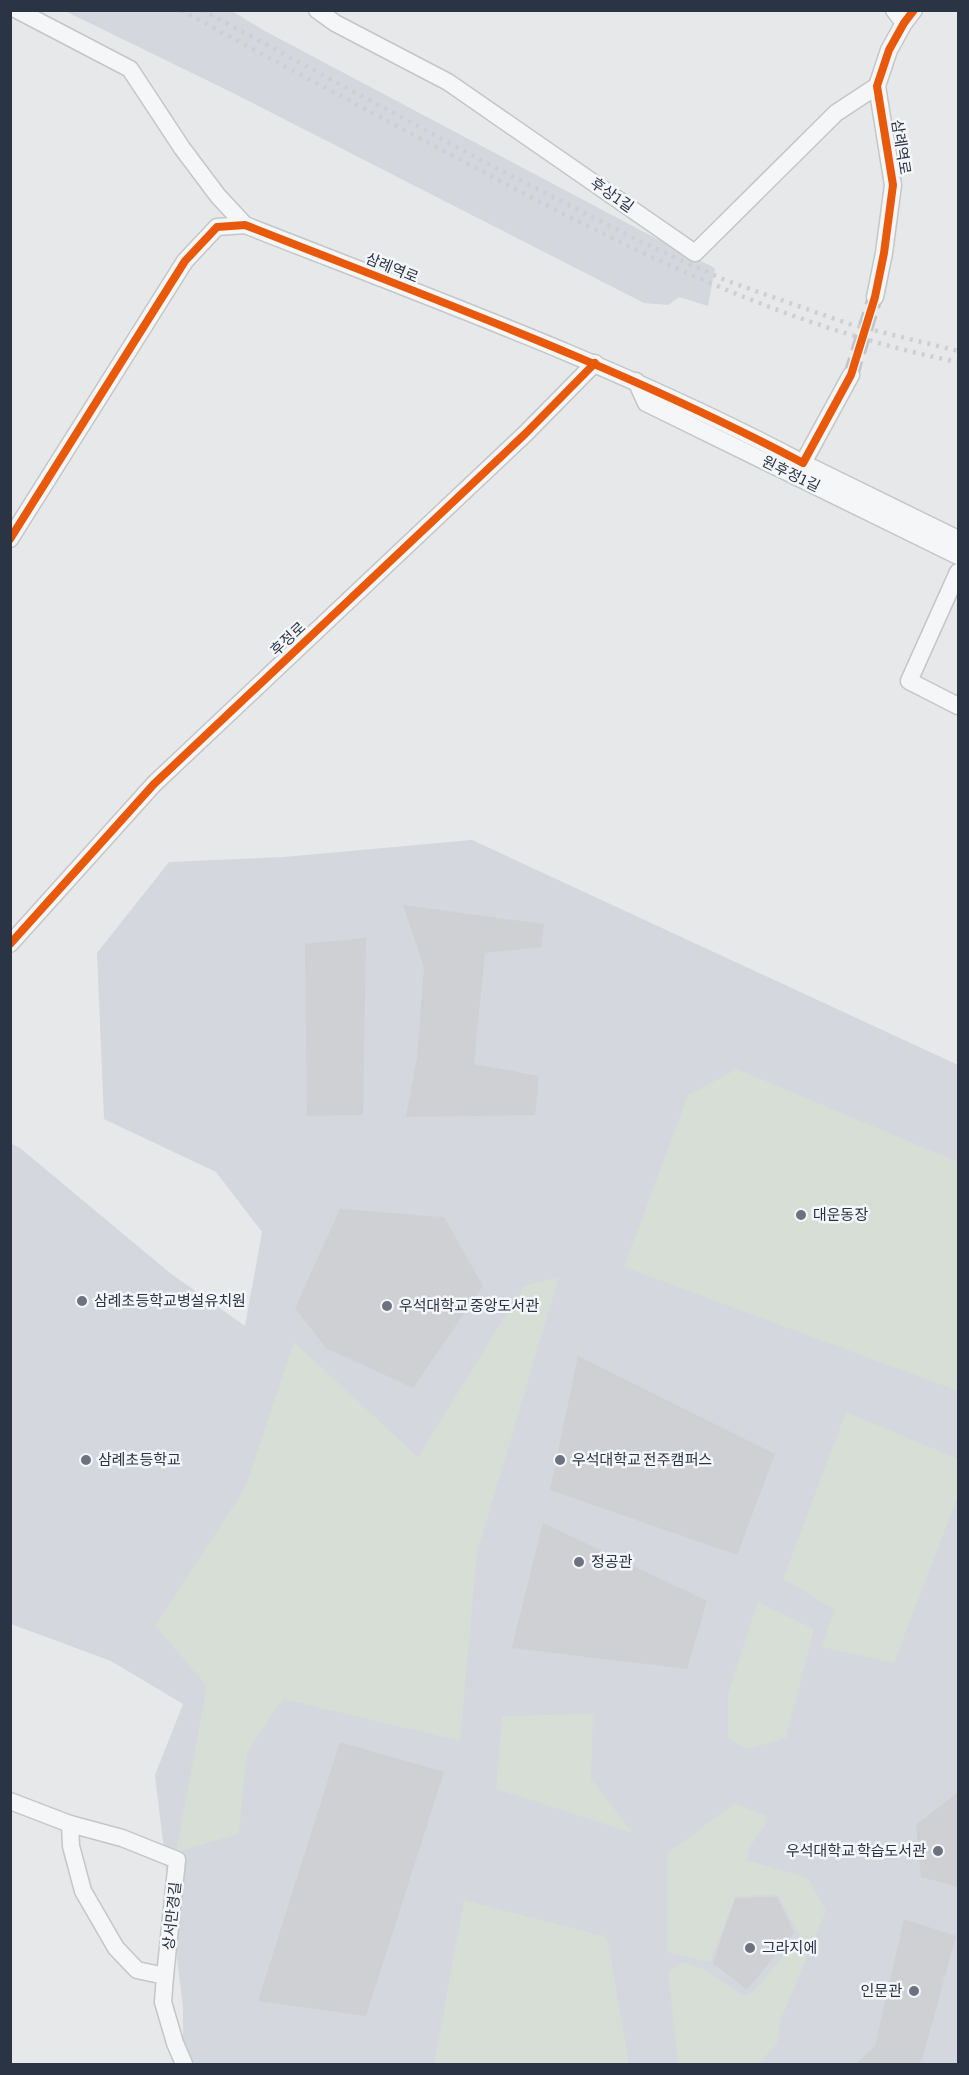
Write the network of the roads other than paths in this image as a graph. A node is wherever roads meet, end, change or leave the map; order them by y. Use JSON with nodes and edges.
{"nodes":[{"id":1,"x":17,"y":10,"type":"edge"},
{"id":2,"x":317,"y":10,"type":"edge"},
{"id":3,"x":904,"y":15,"type":"edge"},
{"id":4,"x":877,"y":86,"type":"junction"},
{"id":5,"x":245,"y":225,"type":"junction"},
{"id":6,"x":875,"y":297,"type":"tunnel mouth"},
{"id":7,"x":595,"y":363,"type":"junction"},
{"id":8,"x":851,"y":375,"type":"tunnel mouth"},
{"id":9,"x":636,"y":381,"type":"junction"},
{"id":10,"x":803,"y":463,"type":"junction"},
{"id":11,"x":10,"y":539,"type":"edge"},
{"id":12,"x":958,"y":539,"type":"edge"},
{"id":13,"x":958,"y":556,"type":"edge"},
{"id":14,"x":958,"y":572,"type":"edge"},
{"id":15,"x":958,"y":706,"type":"edge"},
{"id":16,"x":10,"y":944,"type":"edge"},
{"id":17,"x":10,"y":1801,"type":"edge"},
{"id":18,"x":70,"y":1824,"type":"junction"},
{"id":19,"x":165,"y":1976,"type":"junction"},
{"id":20,"x":184,"y":2064,"type":"edge"}],
"edges":[{"from":1,"to":5,"type":"street","name":"삼례역로"},
{"from":2,"to":4,"type":"street","name":"후상1길"},
{"from":3,"to":4,"type":"street","name":"삼례역로"},
{"from":4,"to":6,"type":"street","name":"삼례역로"},
{"from":5,"to":7,"type":"street","name":"삼례역로"},
{"from":5,"to":11,"type":"street","name":"삼례역로"},
{"from":7,"to":9,"type":"street","name":"삼례역로"},
{"from":7,"to":16,"type":"street","name":"후정로"},
{"from":8,"to":10,"type":"street"},
{"from":9,"to":10,"type":"street","name":"삼례역로"},
{"from":9,"to":13,"type":"street","name":"원후정1길"},
{"from":10,"to":12,"type":"street","name":"삼례역로"},
{"from":14,"to":15,"type":"street"},
{"from":17,"to":18,"type":"street","name":"상서만경길"},
{"from":18,"to":19,"type":"street"},
{"from":18,"to":19,"type":"street","name":"상서만경길"},
{"from":19,"to":20,"type":"street","name":"상서만경길"}]}
